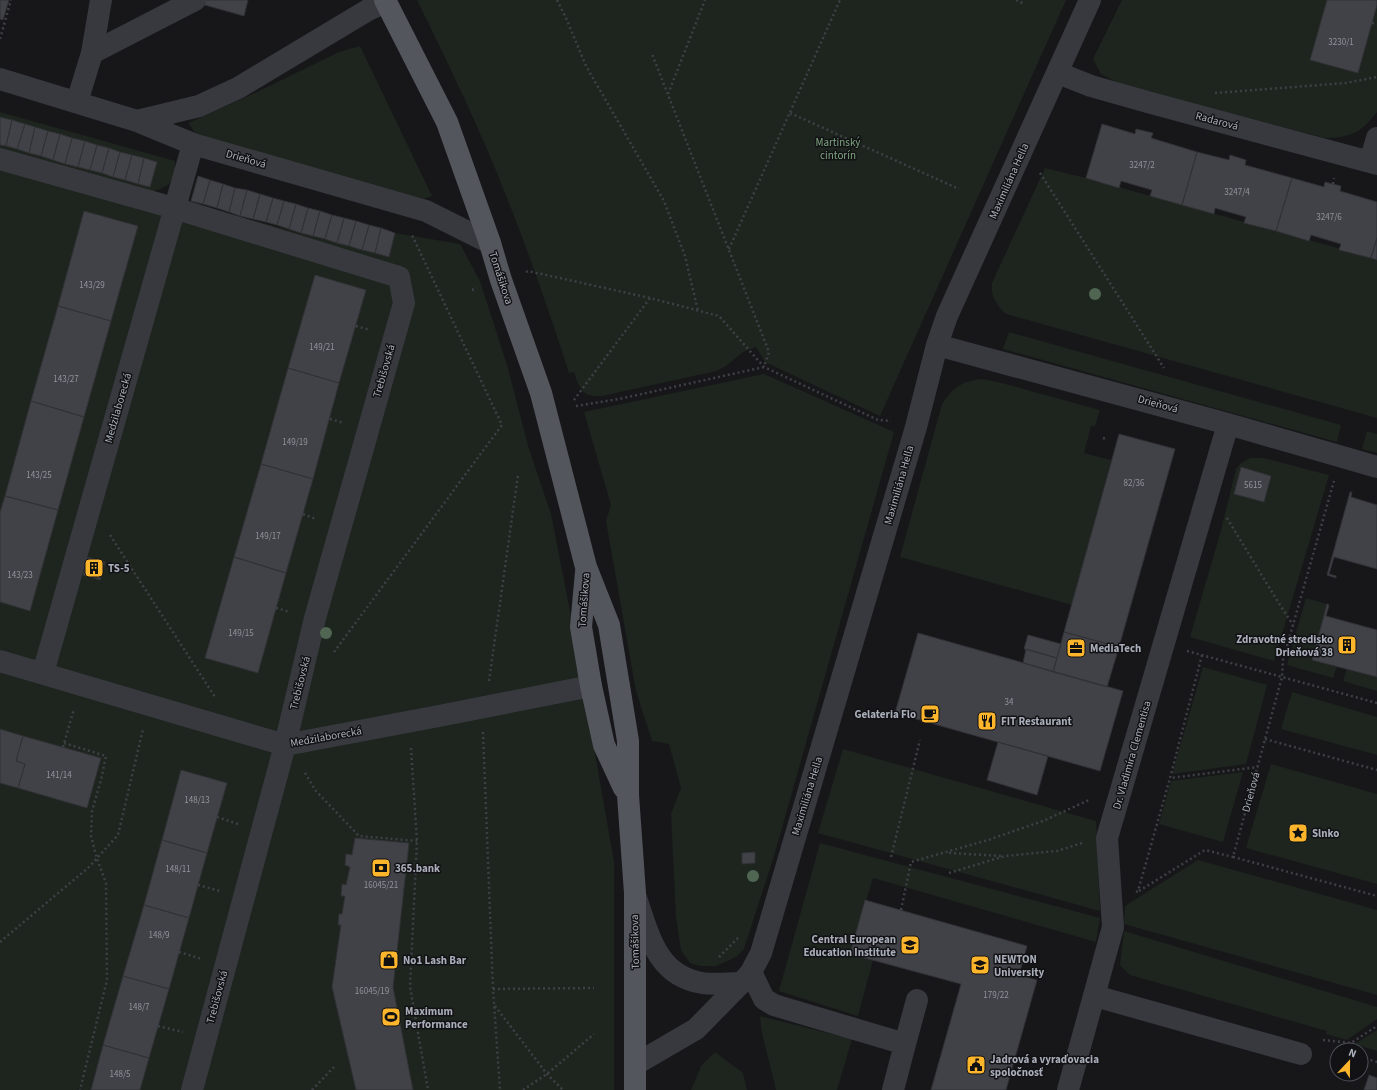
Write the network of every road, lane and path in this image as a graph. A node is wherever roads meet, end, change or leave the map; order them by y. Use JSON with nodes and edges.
{"nodes":[{"id":1,"x":11,"y":0,"type":"edge"},
{"id":2,"x":101,"y":0,"type":"edge"},
{"id":3,"x":195,"y":0,"type":"edge"},
{"id":4,"x":557,"y":0,"type":"edge"},
{"id":5,"x":706,"y":0,"type":"edge"},
{"id":6,"x":840,"y":0,"type":"edge"},
{"id":7,"x":1016,"y":0,"type":"edge"},
{"id":8,"x":1090,"y":0,"type":"edge"},
{"id":9,"x":386,"y":1,"type":"edge"},
{"id":10,"x":1024,"y":4,"type":"dead end"},
{"id":11,"x":1372,"y":23,"type":"dead end"},
{"id":12,"x":1377,"y":24,"type":"edge"},
{"id":13,"x":0,"y":39,"type":"edge"},
{"id":14,"x":92,"y":53,"type":"junction"},
{"id":15,"x":652,"y":54,"type":"dead end"},
{"id":16,"x":1058,"y":73,"type":"junction"},
{"id":17,"x":1377,"y":78,"type":"edge"},
{"id":18,"x":0,"y":79,"type":"edge"},
{"id":19,"x":1210,"y":93,"type":"dead end"},
{"id":20,"x":668,"y":94,"type":"junction"},
{"id":21,"x":77,"y":102,"type":"junction"},
{"id":22,"x":790,"y":113,"type":"junction"},
{"id":23,"x":138,"y":122,"type":"junction"},
{"id":24,"x":1377,"y":138,"type":"edge"},
{"id":25,"x":193,"y":144,"type":"junction"},
{"id":26,"x":0,"y":159,"type":"edge"},
{"id":27,"x":1374,"y":163,"type":"edge"},
{"id":28,"x":1036,"y":167,"type":"dead end"},
{"id":29,"x":959,"y":189,"type":"dead end"},
{"id":30,"x":174,"y":208,"type":"junction"},
{"id":31,"x":408,"y":227,"type":"dead end"},
{"id":32,"x":490,"y":243,"type":"junction"},
{"id":33,"x":729,"y":250,"type":"junction"},
{"id":34,"x":525,"y":272,"type":"dead end"},
{"id":35,"x":650,"y":298,"type":"junction"},
{"id":36,"x":698,"y":312,"type":"junction"},
{"id":37,"x":937,"y":345,"type":"junction"},
{"id":38,"x":764,"y":367,"type":"junction"},
{"id":39,"x":1164,"y":368,"type":"dead end"},
{"id":40,"x":574,"y":400,"type":"dead end"},
{"id":41,"x":576,"y":406,"type":"dead end"},
{"id":42,"x":1228,"y":424,"type":"junction"},
{"id":43,"x":916,"y":427,"type":"junction"},
{"id":44,"x":1103,"y":438,"type":"dead end"},
{"id":45,"x":1107,"y":439,"type":"dead end"},
{"id":46,"x":1377,"y":467,"type":"edge"},
{"id":47,"x":518,"y":475,"type":"dead end"},
{"id":48,"x":1334,"y":479,"type":"dead end"},
{"id":49,"x":90,"y":505,"type":"junction"},
{"id":50,"x":1225,"y":514,"type":"dead end"},
{"id":51,"x":586,"y":567,"type":"junction"},
{"id":52,"x":1293,"y":625,"type":"junction"},
{"id":53,"x":1164,"y":644,"type":"junction"},
{"id":54,"x":332,"y":655,"type":"dead end"},
{"id":55,"x":1202,"y":655,"type":"junction"},
{"id":56,"x":0,"y":661,"type":"edge"},
{"id":57,"x":44,"y":673,"type":"junction"},
{"id":58,"x":1282,"y":677,"type":"junction"},
{"id":59,"x":591,"y":686,"type":"junction"},
{"id":60,"x":215,"y":697,"type":"dead end"},
{"id":61,"x":1377,"y":703,"type":"edge"},
{"id":62,"x":75,"y":706,"type":"dead end"},
{"id":63,"x":485,"y":707,"type":"junction"},
{"id":64,"x":144,"y":727,"type":"dead end"},
{"id":65,"x":1265,"y":738,"type":"junction"},
{"id":66,"x":920,"y":740,"type":"dead end"},
{"id":67,"x":64,"y":743,"type":"junction"},
{"id":68,"x":285,"y":745,"type":"junction"},
{"id":69,"x":410,"y":745,"type":"dead end"},
{"id":70,"x":63,"y":747,"type":"dead end"},
{"id":71,"x":303,"y":766,"type":"dead end"},
{"id":72,"x":1258,"y":767,"type":"junction"},
{"id":73,"x":1377,"y":770,"type":"edge"},
{"id":74,"x":1170,"y":778,"type":"junction"},
{"id":75,"x":628,"y":795,"type":"junction"},
{"id":76,"x":1093,"y":798,"type":"dead end"},
{"id":77,"x":1108,"y":834,"type":"junction"},
{"id":78,"x":417,"y":841,"type":"junction"},
{"id":79,"x":946,"y":852,"type":"junction"},
{"id":80,"x":1004,"y":856,"type":"junction"},
{"id":81,"x":890,"y":857,"type":"dead end"},
{"id":82,"x":1233,"y":857,"type":"junction"},
{"id":83,"x":97,"y":859,"type":"junction"},
{"id":84,"x":949,"y":873,"type":"dead end"},
{"id":85,"x":1138,"y":891,"type":"junction"},
{"id":86,"x":635,"y":893,"type":"junction"},
{"id":87,"x":1134,"y":894,"type":"dead end"},
{"id":88,"x":1377,"y":896,"type":"edge"},
{"id":89,"x":901,"y":910,"type":"dead end"},
{"id":90,"x":740,"y":936,"type":"dead end"},
{"id":91,"x":0,"y":942,"type":"edge"},
{"id":92,"x":718,"y":958,"type":"dead end"},
{"id":93,"x":747,"y":977,"type":"junction"},
{"id":94,"x":594,"y":988,"type":"dead end"},
{"id":95,"x":494,"y":989,"type":"junction"},
{"id":96,"x":1095,"y":996,"type":"junction"},
{"id":97,"x":917,"y":1000,"type":"dead end"},
{"id":98,"x":495,"y":1005,"type":"junction"},
{"id":99,"x":1377,"y":1026,"type":"edge"},
{"id":100,"x":594,"y":1034,"type":"dead end"},
{"id":101,"x":1341,"y":1042,"type":"edge"},
{"id":102,"x":1353,"y":1042,"type":"edge"},
{"id":103,"x":905,"y":1044,"type":"junction"},
{"id":104,"x":1300,"y":1054,"type":"joint"},
{"id":105,"x":636,"y":1064,"type":"junction"},
{"id":106,"x":334,"y":1067,"type":"dead end"},
{"id":107,"x":547,"y":1074,"type":"junction"},
{"id":108,"x":80,"y":1090,"type":"edge"},
{"id":109,"x":192,"y":1090,"type":"edge"},
{"id":110,"x":312,"y":1090,"type":"edge"},
{"id":111,"x":428,"y":1090,"type":"edge"},
{"id":112,"x":500,"y":1090,"type":"edge"},
{"id":113,"x":523,"y":1090,"type":"edge"},
{"id":114,"x":563,"y":1090,"type":"edge"},
{"id":115,"x":635,"y":1090,"type":"edge"},
{"id":116,"x":893,"y":1090,"type":"edge"},
{"id":117,"x":1068,"y":1090,"type":"edge"}],
"edges":[{"from":1,"to":13,"type":"path"},
{"from":2,"to":14,"type":"street"},
{"from":3,"to":14,"type":"street"},
{"from":4,"to":36,"type":"path"},
{"from":5,"to":20,"type":"path"},
{"from":6,"to":22,"type":"path"},
{"from":7,"to":10,"type":"path"},
{"from":8,"to":16,"type":"street","name":"Maximiliána Hella"},
{"from":9,"to":23,"type":"street"},
{"from":9,"to":32,"type":"main road","name":"Tomášikova"},
{"from":11,"to":12,"type":"path"},
{"from":14,"to":21,"type":"street"},
{"from":15,"to":20,"type":"path"},
{"from":16,"to":27,"type":"street","name":"Radarová"},
{"from":16,"to":37,"type":"street","name":"Maximiliána Hella"},
{"from":17,"to":19,"type":"path"},
{"from":18,"to":21,"type":"street","name":"Drieňová"},
{"from":20,"to":33,"type":"path"},
{"from":21,"to":23,"type":"street","name":"Drieňová"},
{"from":22,"to":29,"type":"path"},
{"from":22,"to":33,"type":"path"},
{"from":23,"to":25,"type":"street","name":"Drieňová"},
{"from":24,"to":27,"type":"street"},
{"from":25,"to":30,"type":"street","name":"Medzilaborecká"},
{"from":25,"to":32,"type":"street","name":"Drieňová"},
{"from":26,"to":30,"type":"street"},
{"from":28,"to":39,"type":"path"},
{"from":30,"to":49,"type":"street","name":"Medzilaborecká"},
{"from":30,"to":68,"type":"street","name":"Trebišovská"},
{"from":31,"to":54,"type":"path"},
{"from":32,"to":51,"type":"main road","name":"Tomášikova"},
{"from":33,"to":38,"type":"path"},
{"from":34,"to":35,"type":"path"},
{"from":35,"to":36,"type":"path"},
{"from":35,"to":40,"type":"path"},
{"from":36,"to":38,"type":"path"},
{"from":37,"to":42,"type":"street","name":"Drieňová"},
{"from":37,"to":43,"type":"street","name":"Maximiliána Hella"},
{"from":38,"to":41,"type":"path"},
{"from":38,"to":43,"type":"path"},
{"from":42,"to":46,"type":"street","name":"Drieňová"},
{"from":42,"to":53,"type":"street","name":"Dr. Vladimíra Clementisa"},
{"from":43,"to":93,"type":"street","name":"Maximiliána Hella"},
{"from":44,"to":45,"type":"path"},
{"from":47,"to":63,"type":"path"},
{"from":48,"to":52,"type":"path","name":"Drieňová"},
{"from":49,"to":57,"type":"street","name":"Medzilaborecká"},
{"from":49,"to":60,"type":"path"},
{"from":50,"to":52,"type":"path"},
{"from":51,"to":59,"type":"main road","name":"Tomášikova"},
{"from":51,"to":75,"type":"main road","name":"Tomášikova"},
{"from":52,"to":58,"type":"path","name":"Drieňová"},
{"from":53,"to":55,"type":"path"},
{"from":53,"to":77,"type":"street","name":"Dr. Vladimíra Clementisa"},
{"from":55,"to":58,"type":"path"},
{"from":55,"to":74,"type":"path"},
{"from":56,"to":57,"type":"street","name":"Medzilaborecká"},
{"from":57,"to":68,"type":"street","name":"Medzilaborecká"},
{"from":58,"to":61,"type":"path"},
{"from":58,"to":65,"type":"path","name":"Drieňová"},
{"from":59,"to":63,"type":"street","name":"Medzilaborecká"},
{"from":59,"to":75,"type":"main road","name":"Tomášikova"},
{"from":62,"to":67,"type":"path"},
{"from":63,"to":68,"type":"street","name":"Medzilaborecká"},
{"from":63,"to":95,"type":"path"},
{"from":64,"to":83,"type":"path"},
{"from":65,"to":72,"type":"path","name":"Drieňová"},
{"from":65,"to":73,"type":"path"},
{"from":66,"to":81,"type":"path"},
{"from":67,"to":70,"type":"path"},
{"from":67,"to":83,"type":"path"},
{"from":68,"to":109,"type":"street","name":"Trebišovská"},
{"from":69,"to":78,"type":"path"},
{"from":71,"to":78,"type":"path"},
{"from":72,"to":74,"type":"path"},
{"from":72,"to":82,"type":"path","name":"Drieňová"},
{"from":74,"to":85,"type":"path"},
{"from":75,"to":86,"type":"main road","name":"Tomášikova"},
{"from":76,"to":79,"type":"path"},
{"from":77,"to":80,"type":"path"},
{"from":77,"to":96,"type":"street","name":"Dr. Vladimíra Clementisa"},
{"from":78,"to":111,"type":"path"},
{"from":79,"to":80,"type":"path"},
{"from":79,"to":89,"type":"path"},
{"from":80,"to":84,"type":"path"},
{"from":82,"to":85,"type":"path"},
{"from":82,"to":88,"type":"path"},
{"from":83,"to":91,"type":"path"},
{"from":83,"to":108,"type":"path"},
{"from":85,"to":87,"type":"path"},
{"from":86,"to":93,"type":"street"},
{"from":86,"to":105,"type":"main road","name":"Tomášikova"},
{"from":90,"to":92,"type":"path"},
{"from":93,"to":103,"type":"street"},
{"from":93,"to":105,"type":"street","name":"Maximiliána Hella"},
{"from":94,"to":95,"type":"path"},
{"from":95,"to":98,"type":"path"},
{"from":96,"to":104,"type":"street"},
{"from":96,"to":117,"type":"street","name":"Dr. Vladimíra Clementisa"},
{"from":97,"to":103,"type":"street"},
{"from":98,"to":107,"type":"path"},
{"from":98,"to":112,"type":"path"},
{"from":99,"to":102,"type":"path"},
{"from":100,"to":107,"type":"path"},
{"from":101,"to":104,"type":"path"},
{"from":103,"to":116,"type":"street"},
{"from":105,"to":115,"type":"main road","name":"Tomášikova"},
{"from":106,"to":110,"type":"path"},
{"from":107,"to":113,"type":"path"},
{"from":107,"to":114,"type":"path"}]}
